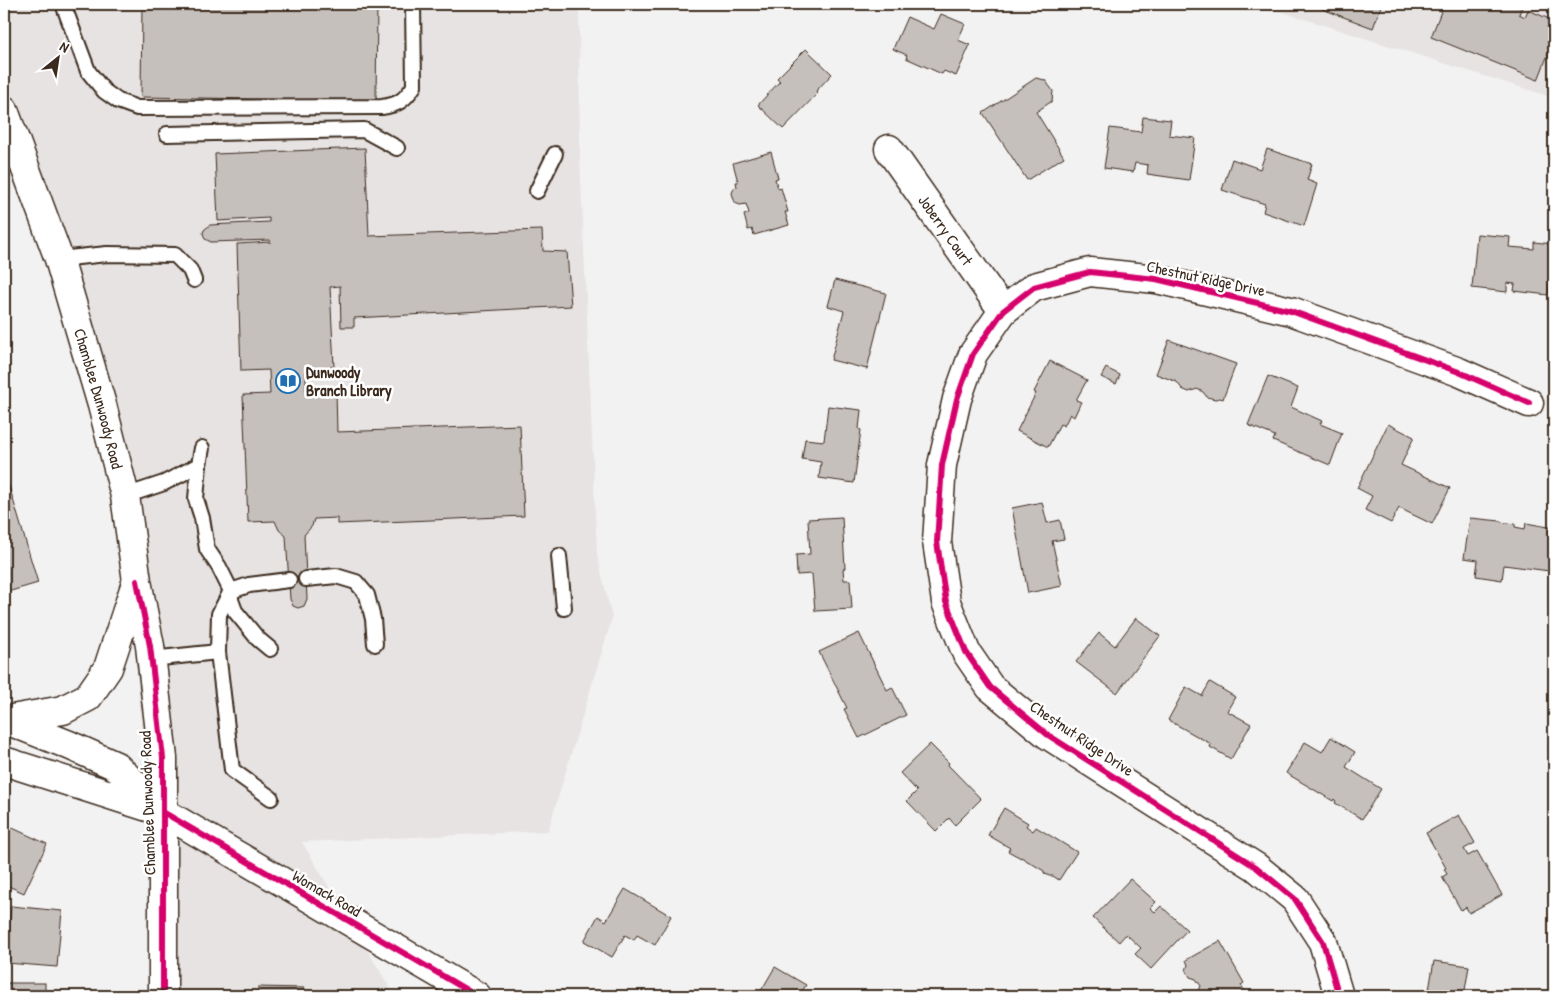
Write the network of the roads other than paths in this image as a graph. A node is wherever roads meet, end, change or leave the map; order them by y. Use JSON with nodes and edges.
{"nodes":[{"id":1,"x":63,"y":4,"type":"edge"},
{"id":2,"x":413,"y":4,"type":"edge"},
{"id":3,"x":4,"y":110,"type":"edge"},
{"id":4,"x":167,"y":134,"type":"dead end"},
{"id":5,"x":397,"y":148,"type":"dead end"},
{"id":6,"x":889,"y":149,"type":"dead end"},
{"id":7,"x":555,"y":154,"type":"dead end"},
{"id":8,"x":537,"y":192,"type":"dead end"},
{"id":9,"x":59,"y":259,"type":"junction"},
{"id":10,"x":194,"y":280,"type":"dead end"},
{"id":11,"x":1003,"y":310,"type":"junction"},
{"id":12,"x":1529,"y":403,"type":"dead end"},
{"id":13,"x":202,"y":448,"type":"dead end"},
{"id":14,"x":198,"y":465,"type":"junction"},
{"id":15,"x":125,"y":496,"type":"junction"},
{"id":16,"x":559,"y":556,"type":"dead end"},
{"id":17,"x":306,"y":579,"type":"dead end"},
{"id":18,"x":289,"y":580,"type":"dead end"},
{"id":19,"x":137,"y":581,"type":"junction"},
{"id":20,"x":231,"y":591,"type":"junction"},
{"id":21,"x":564,"y":608,"type":"dead end"},
{"id":22,"x":375,"y":644,"type":"dead end"},
{"id":23,"x":270,"y":649,"type":"dead end"},
{"id":24,"x":218,"y":652,"type":"junction"},
{"id":25,"x":151,"y":660,"type":"junction"},
{"id":26,"x":5,"y":719,"type":"edge"},
{"id":27,"x":4,"y":761,"type":"edge"},
{"id":28,"x":271,"y":798,"type":"dead end"},
{"id":29,"x":163,"y":812,"type":"junction"},
{"id":30,"x":163,"y":996,"type":"edge"},
{"id":31,"x":476,"y":996,"type":"edge"},
{"id":32,"x":1339,"y":996,"type":"edge"}],
"edges":[{"from":1,"to":2,"type":"lane"},
{"from":3,"to":9,"type":"street","name":"Chamblee Dunwoody Road"},
{"from":4,"to":5,"type":"lane"},
{"from":6,"to":11,"type":"street","name":"Joberry Court"},
{"from":7,"to":8,"type":"lane"},
{"from":9,"to":10,"type":"lane"},
{"from":9,"to":15,"type":"street","name":"Chamblee Dunwoody Road"},
{"from":11,"to":12,"type":"street","name":"Chestnut Ridge Drive"},
{"from":11,"to":32,"type":"street","name":"Chestnut Ridge Drive"},
{"from":13,"to":14,"type":"lane"},
{"from":14,"to":15,"type":"lane"},
{"from":14,"to":20,"type":"lane"},
{"from":15,"to":19,"type":"street","name":"Chamblee Dunwoody Road"},
{"from":16,"to":21,"type":"lane"},
{"from":17,"to":22,"type":"lane"},
{"from":18,"to":20,"type":"lane"},
{"from":19,"to":25,"type":"street","name":"Chamblee Dunwoody Road"},
{"from":19,"to":26,"type":"street"},
{"from":20,"to":23,"type":"lane"},
{"from":20,"to":24,"type":"lane"},
{"from":24,"to":25,"type":"lane"},
{"from":24,"to":28,"type":"lane"},
{"from":25,"to":29,"type":"street","name":"Chamblee Dunwoody Road"},
{"from":26,"to":29,"type":"street"},
{"from":27,"to":29,"type":"street"},
{"from":29,"to":30,"type":"street","name":"Chamblee Dunwoody Road"},
{"from":29,"to":31,"type":"street","name":"Womack Road"}]}
